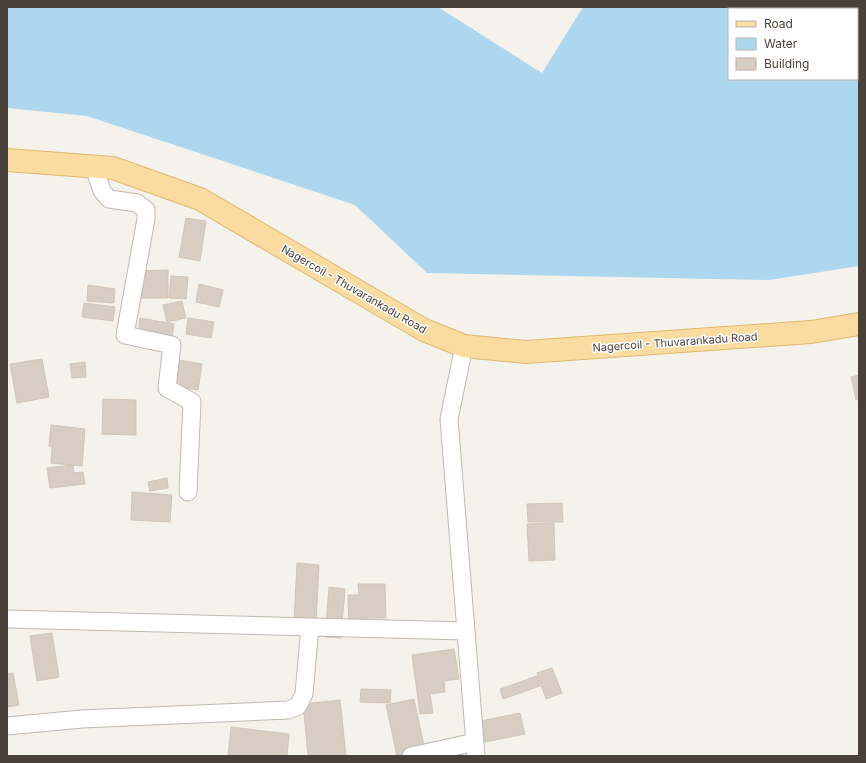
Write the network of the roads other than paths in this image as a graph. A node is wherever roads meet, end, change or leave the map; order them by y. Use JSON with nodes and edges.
{"nodes":[{"id":1,"x":7,"y":160,"type":"edge"},
{"id":2,"x":94,"y":167,"type":"junction"},
{"id":3,"x":859,"y":324,"type":"edge"},
{"id":4,"x":464,"y":346,"type":"junction"},
{"id":5,"x":188,"y":492,"type":"dead end"},
{"id":6,"x":7,"y":619,"type":"edge"},
{"id":7,"x":310,"y":627,"type":"junction"},
{"id":8,"x":466,"y":631,"type":"junction"},
{"id":9,"x":7,"y":726,"type":"edge"},
{"id":10,"x":476,"y":749,"type":"edge"},
{"id":11,"x":411,"y":756,"type":"edge"}],
"edges":[{"from":1,"to":2,"type":"main road","name":"Nagercoil - Thuvarankadu Road"},
{"from":2,"to":4,"type":"main road","name":"Nagercoil - Thuvarankadu Road"},
{"from":2,"to":5,"type":"street"},
{"from":3,"to":4,"type":"main road","name":"Nagercoil - Thuvarankadu Road"},
{"from":4,"to":8,"type":"street"},
{"from":6,"to":7,"type":"street"},
{"from":7,"to":8,"type":"street"},
{"from":7,"to":9,"type":"street"},
{"from":8,"to":10,"type":"street"},
{"from":10,"to":11,"type":"street"}]}
